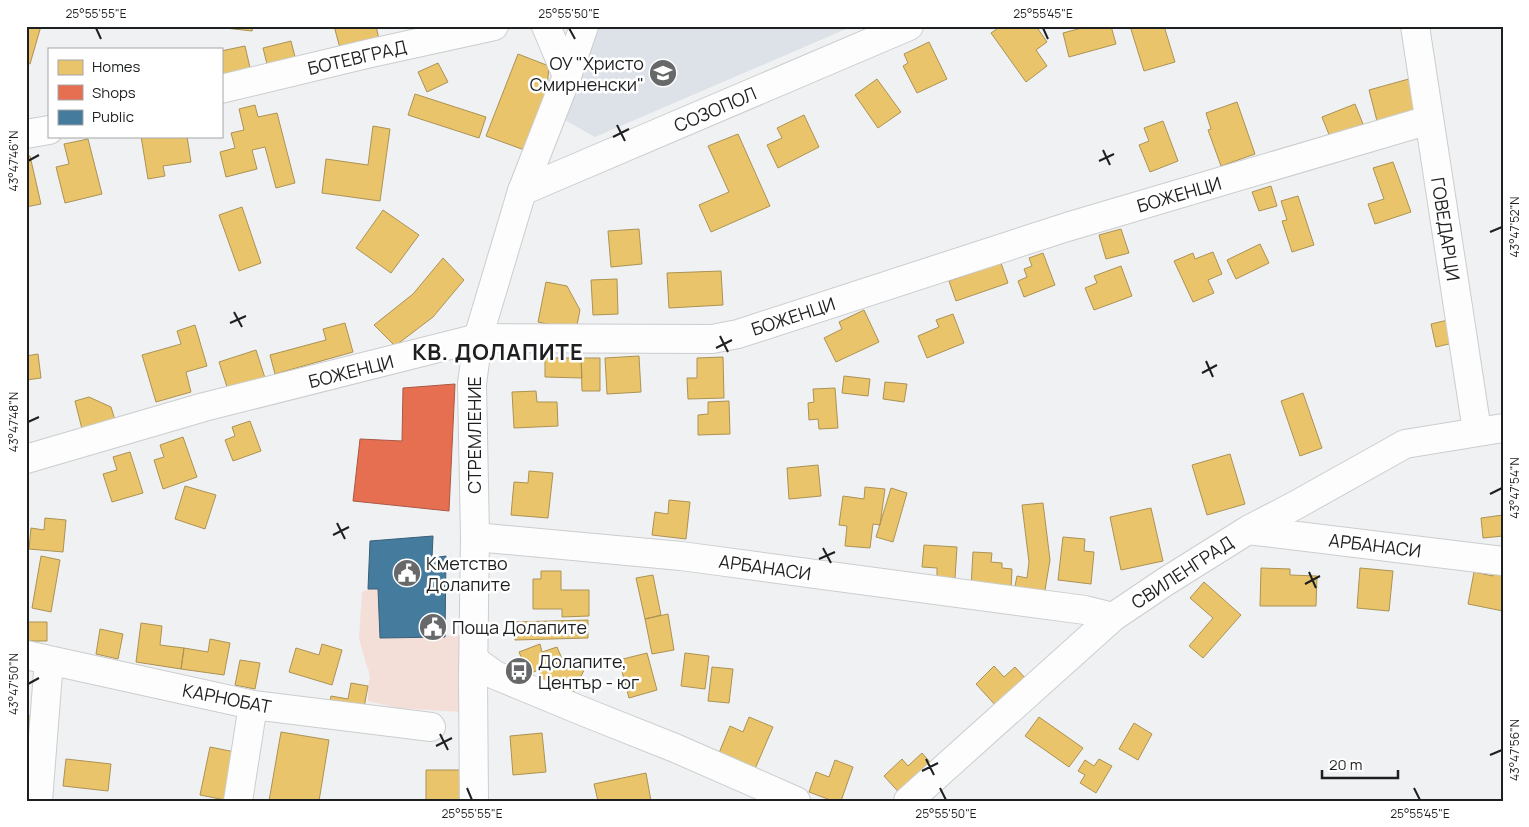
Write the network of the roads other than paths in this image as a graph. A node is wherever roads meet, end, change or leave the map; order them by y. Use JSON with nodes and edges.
{"nodes":[{"id":1,"x":494,"y":26,"type":"edge"},
{"id":2,"x":546,"y":26,"type":"edge"},
{"id":3,"x":584,"y":26,"type":"edge"},
{"id":4,"x":908,"y":26,"type":"edge"},
{"id":5,"x":1415,"y":26,"type":"edge"},
{"id":6,"x":567,"y":76,"type":"junction"},
{"id":7,"x":222,"y":89,"type":"edge"},
{"id":8,"x":1430,"y":120,"type":"junction"},
{"id":9,"x":48,"y":130,"type":"edge"},
{"id":10,"x":26,"y":134,"type":"edge"},
{"id":11,"x":522,"y":191,"type":"junction"},
{"id":12,"x":478,"y":338,"type":"junction"},
{"id":13,"x":1490,"y":429,"type":"edge"},
{"id":14,"x":26,"y":459,"type":"edge"},
{"id":15,"x":1248,"y":530,"type":"junction"},
{"id":16,"x":475,"y":537,"type":"junction"},
{"id":17,"x":1503,"y":561,"type":"edge"},
{"id":18,"x":1113,"y":617,"type":"junction"},
{"id":19,"x":38,"y":658,"type":"edge"},
{"id":20,"x":474,"y":660,"type":"junction"},
{"id":21,"x":253,"y":705,"type":"junction"},
{"id":22,"x":430,"y":727,"type":"dead end"},
{"id":23,"x":753,"y":790,"type":"edge"},
{"id":24,"x":38,"y":801,"type":"edge"},
{"id":25,"x":238,"y":801,"type":"edge"},
{"id":26,"x":474,"y":801,"type":"edge"},
{"id":27,"x":796,"y":801,"type":"edge"},
{"id":28,"x":908,"y":801,"type":"edge"}],
"edges":[{"from":1,"to":7,"type":"street","name":"БОТЕВГРАД"},
{"from":2,"to":6,"type":"street"},
{"from":3,"to":6,"type":"street","name":"СТРЕМЛЕНИЕ"},
{"from":4,"to":11,"type":"street","name":"СОЗОПОЛ"},
{"from":5,"to":8,"type":"street","name":"ГОВЕДАРЦИ"},
{"from":6,"to":11,"type":"street","name":"СТРЕМЛЕНИЕ"},
{"from":8,"to":12,"type":"street","name":"БОЖЕНЦИ"},
{"from":8,"to":13,"type":"street","name":"ГОВЕДАРЦИ"},
{"from":9,"to":10,"type":"street"},
{"from":11,"to":12,"type":"street","name":"СТРЕМЛЕНИЕ"},
{"from":12,"to":14,"type":"street","name":"БОЖЕНЦИ"},
{"from":12,"to":16,"type":"street","name":"СТРЕМЛЕНИЕ"},
{"from":13,"to":15,"type":"street","name":"СВИЛЕНГРАД"},
{"from":15,"to":17,"type":"street","name":"АРБАНАСИ"},
{"from":15,"to":18,"type":"street","name":"СВИЛЕНГРАД"},
{"from":16,"to":18,"type":"street","name":"АРБАНАСИ"},
{"from":16,"to":20,"type":"street","name":"СТРЕМЛЕНИЕ"},
{"from":18,"to":28,"type":"street","name":"СВИЛЕНГРАД"},
{"from":19,"to":21,"type":"street","name":"КАРНОБАТ"},
{"from":19,"to":24,"type":"street"},
{"from":20,"to":23,"type":"street"},
{"from":20,"to":26,"type":"street","name":"СТРЕМЛЕНИЕ"},
{"from":21,"to":22,"type":"street","name":"КАРНОБАТ"},
{"from":21,"to":25,"type":"street"},
{"from":23,"to":27,"type":"street"}]}
